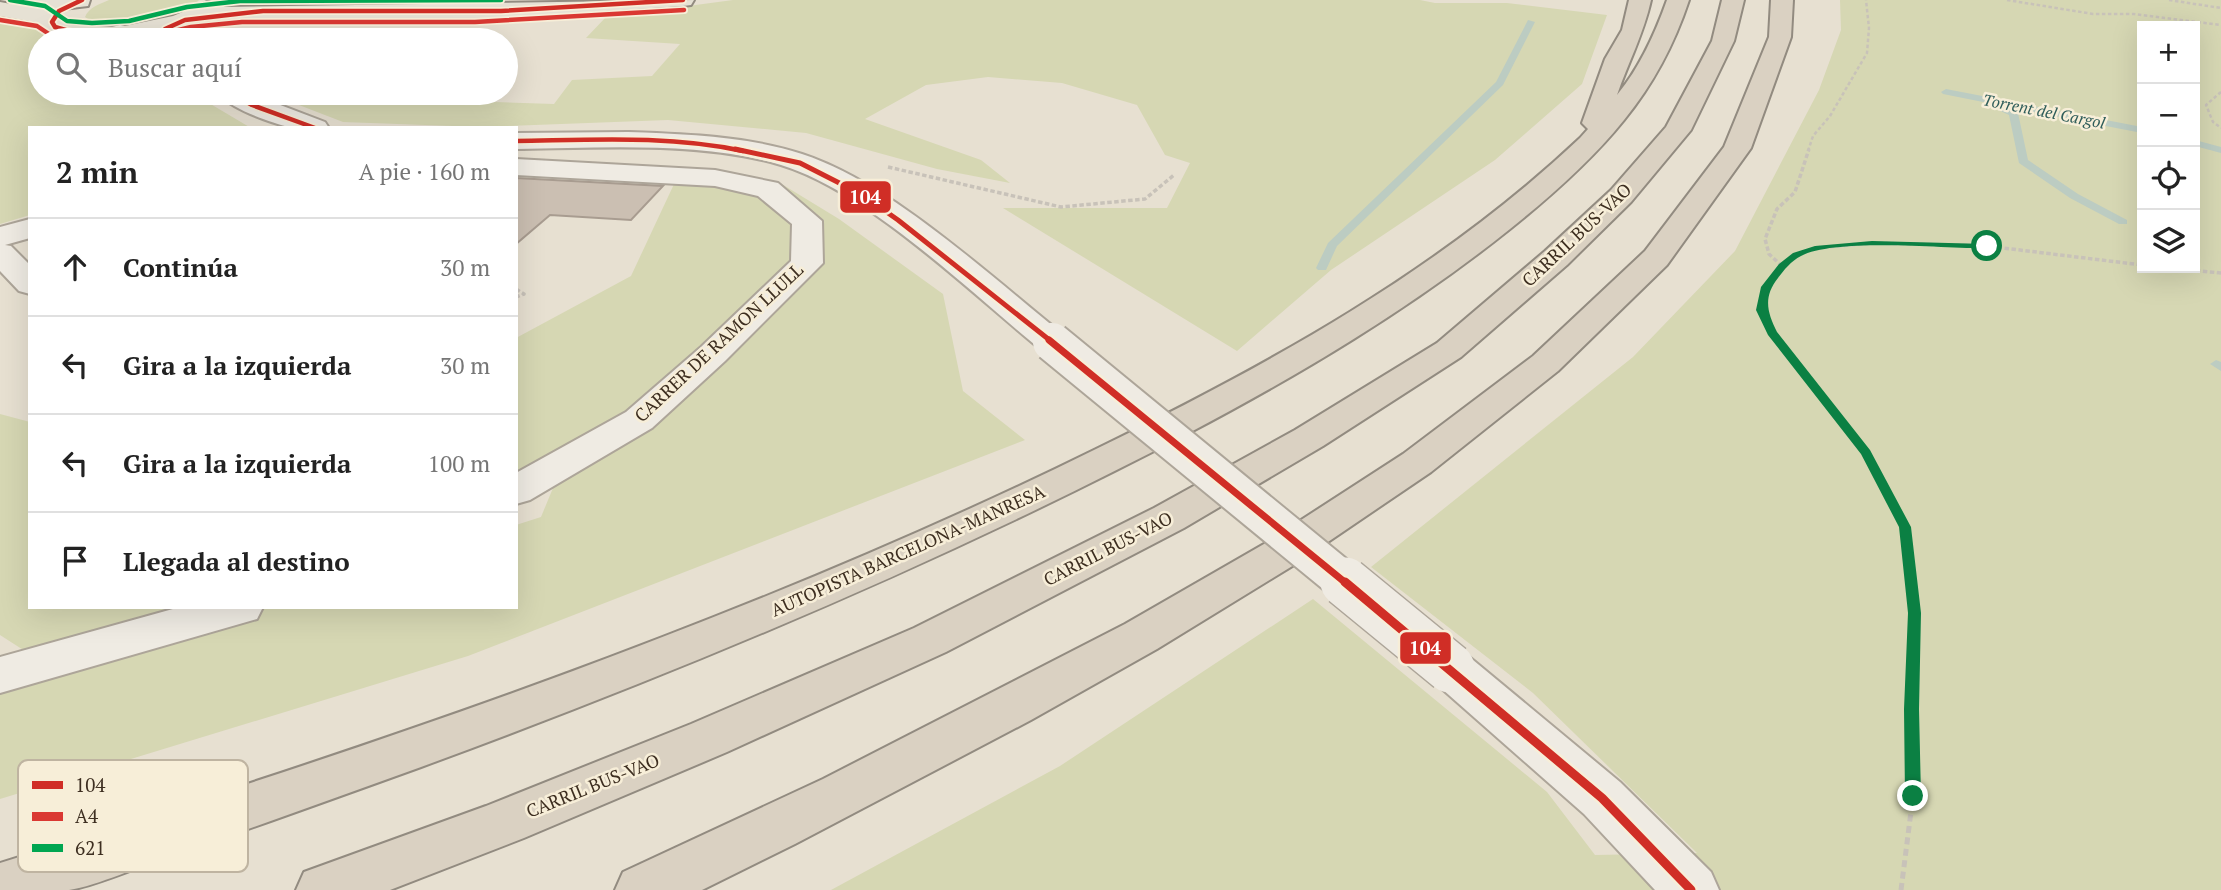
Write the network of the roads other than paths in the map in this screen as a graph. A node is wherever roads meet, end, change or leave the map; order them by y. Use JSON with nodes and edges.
{"nodes":[{"id":1,"x":81,"y":0,"type":"edge"},
{"id":2,"x":220,"y":0,"type":"edge"},
{"id":3,"x":245,"y":0,"type":"edge"},
{"id":4,"x":683,"y":0,"type":"edge"},
{"id":5,"x":1640,"y":0,"type":"edge"},
{"id":6,"x":1678,"y":0,"type":"edge"},
{"id":7,"x":1733,"y":0,"type":"edge"},
{"id":8,"x":1782,"y":0,"type":"edge"},
{"id":9,"x":0,"y":9,"type":"edge"},
{"id":10,"x":296,"y":9,"type":"junction"},
{"id":11,"x":52,"y":22,"type":"junction"},
{"id":12,"x":176,"y":27,"type":"edge"},
{"id":13,"x":58,"y":28,"type":"edge"},
{"id":14,"x":255,"y":105,"type":"edge"},
{"id":15,"x":311,"y":126,"type":"edge"},
{"id":16,"x":518,"y":141,"type":"edge"},
{"id":17,"x":1588,"y":145,"type":"junction"},
{"id":18,"x":518,"y":167,"type":"edge"},
{"id":19,"x":28,"y":229,"type":"edge"},
{"id":20,"x":0,"y":237,"type":"edge"},
{"id":21,"x":0,"y":253,"type":"edge"},
{"id":22,"x":28,"y":282,"type":"edge"},
{"id":23,"x":518,"y":490,"type":"edge"},
{"id":24,"x":234,"y":609,"type":"edge"},
{"id":25,"x":0,"y":675,"type":"edge"},
{"id":26,"x":248,"y":807,"type":"edge"},
{"id":27,"x":49,"y":872,"type":"edge"},
{"id":28,"x":0,"y":888,"type":"edge"},
{"id":29,"x":324,"y":890,"type":"edge"},
{"id":30,"x":643,"y":890,"type":"edge"},
{"id":31,"x":1691,"y":890,"type":"edge"}],
"edges":[{"from":1,"to":9,"type":"main road"},
{"from":1,"to":11,"type":"main road"},
{"from":2,"to":12,"type":"main road"},
{"from":3,"to":10,"type":"main road"},
{"from":4,"to":10,"type":"main road"},
{"from":5,"to":17,"type":"highway"},
{"from":6,"to":17,"type":"highway","name":"AUTOPISTA BARCELONA-MANRESA"},
{"from":7,"to":29,"type":"highway","name":"CARRIL BUS-VAO"},
{"from":8,"to":30,"type":"highway"},
{"from":9,"to":11,"type":"main road"},
{"from":10,"to":12,"type":"main road"},
{"from":11,"to":13,"type":"main road"},
{"from":14,"to":15,"type":"street"},
{"from":16,"to":31,"type":"street","bridge":true},
{"from":17,"to":26,"type":"highway","name":"AUTOPISTA BARCELONA-MANRESA"},
{"from":18,"to":23,"type":"street","name":"CARRER DE RAMON LLULL"},
{"from":19,"to":20,"type":"street"},
{"from":21,"to":22,"type":"street"},
{"from":24,"to":25,"type":"street"},
{"from":27,"to":28,"type":"highway","name":"AUTOPISTA BARCELONA-MANRESA"}]}
